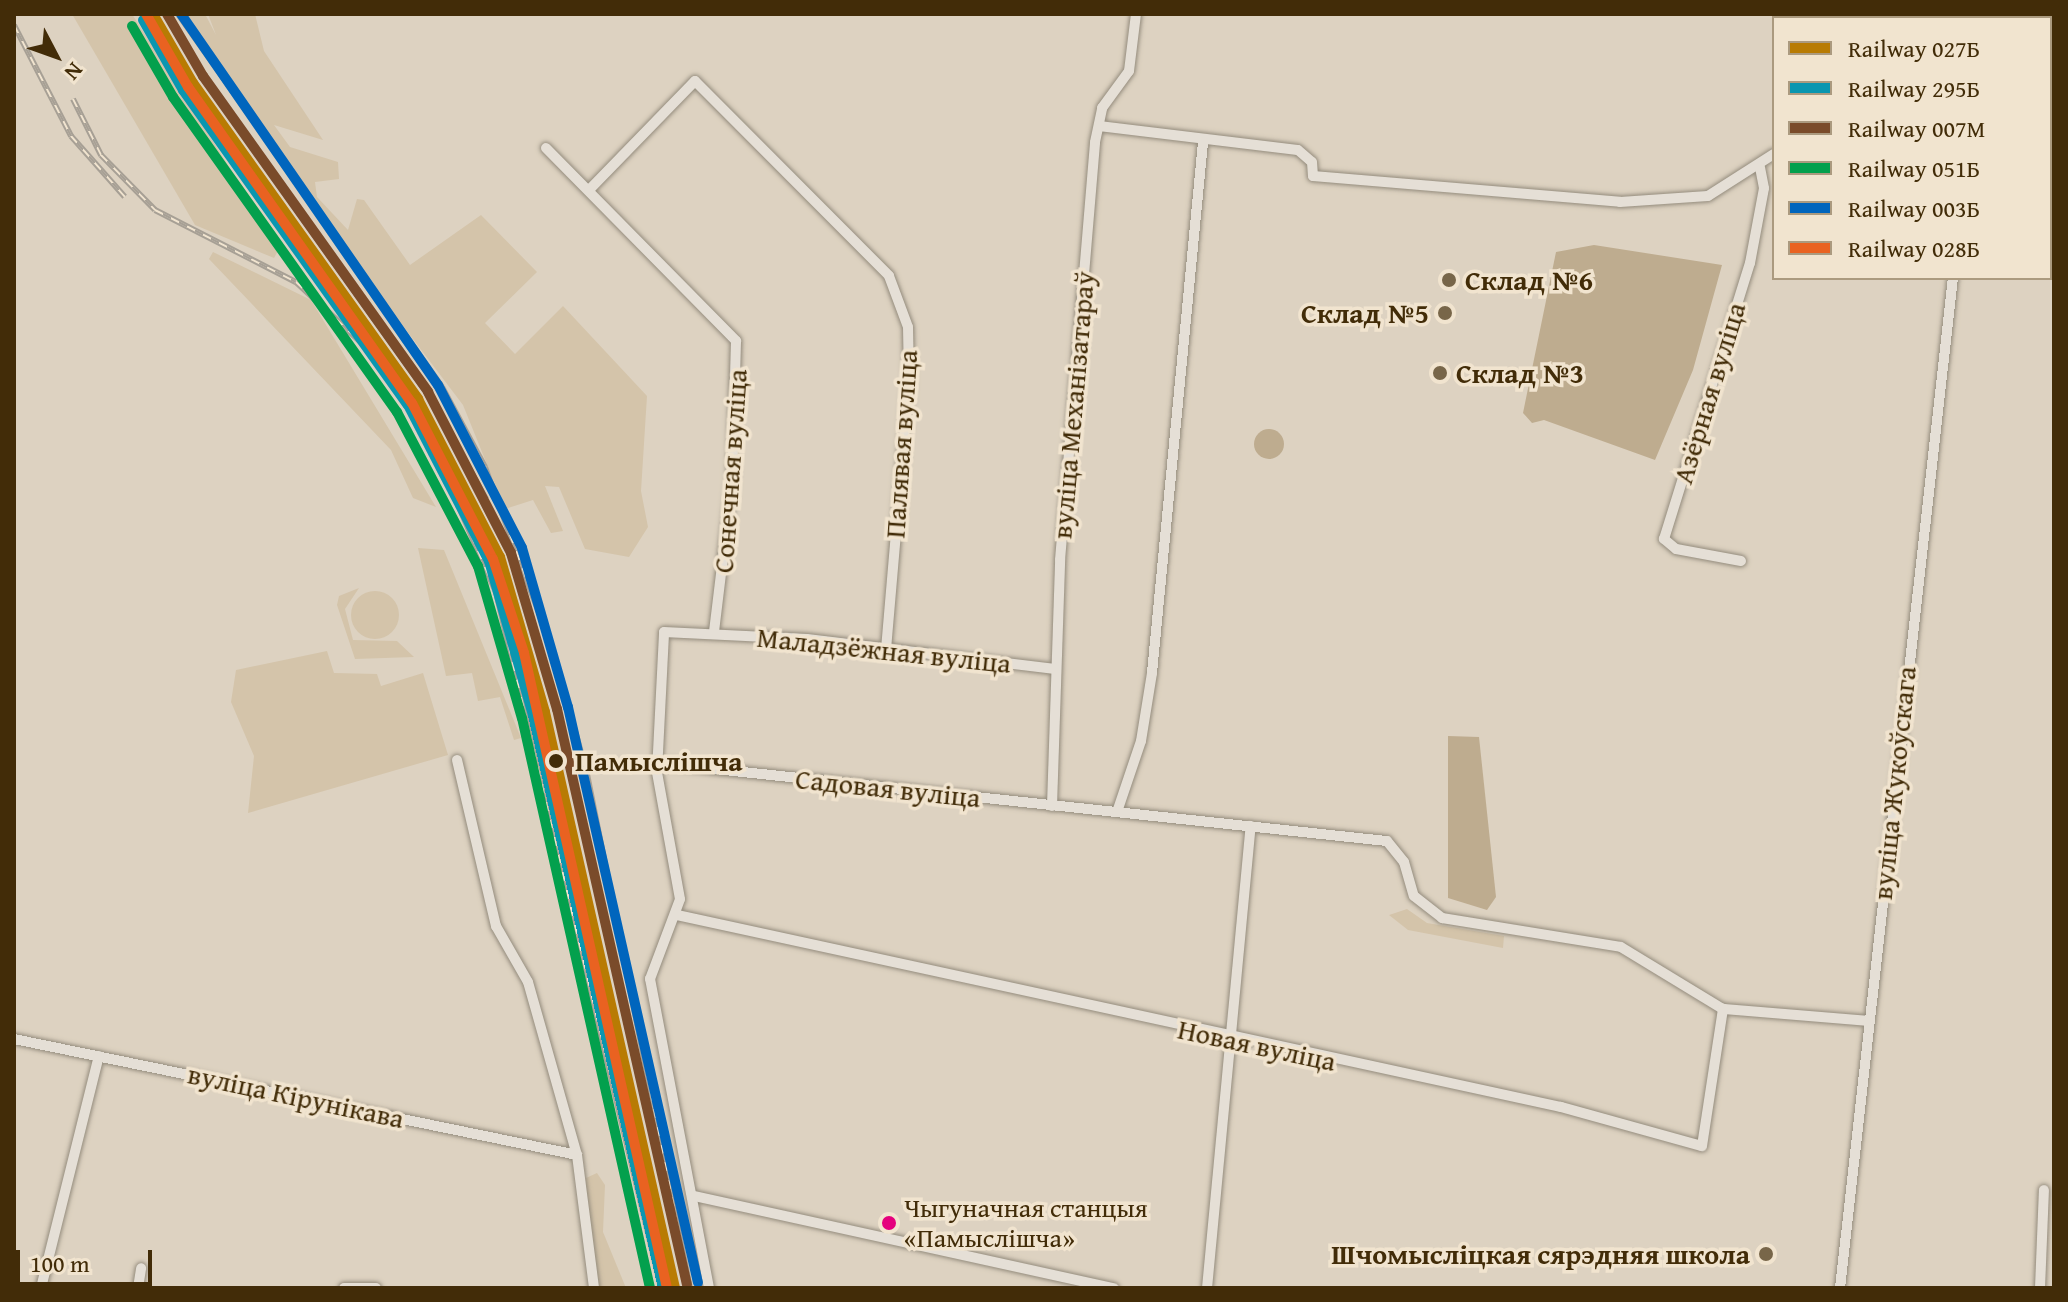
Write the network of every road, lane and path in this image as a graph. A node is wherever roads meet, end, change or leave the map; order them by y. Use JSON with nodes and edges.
{"nodes":[{"id":1,"x":1136,"y":14,"type":"edge"},
{"id":2,"x":1099,"y":126,"type":"junction"},
{"id":3,"x":1203,"y":142,"type":"junction"},
{"id":4,"x":546,"y":148,"type":"dead end"},
{"id":5,"x":1772,"y":156,"type":"edge"},
{"id":6,"x":1760,"y":167,"type":"junction"},
{"id":7,"x":589,"y":190,"type":"junction"},
{"id":8,"x":1953,"y":280,"type":"edge"},
{"id":9,"x":1741,"y":561,"type":"dead end"},
{"id":10,"x":714,"y":632,"type":"junction"},
{"id":11,"x":886,"y":650,"type":"junction"},
{"id":12,"x":1055,"y":669,"type":"junction"},
{"id":13,"x":457,"y":760,"type":"dead end"},
{"id":14,"x":659,"y":763,"type":"junction"},
{"id":15,"x":1052,"y":806,"type":"junction"},
{"id":16,"x":1117,"y":812,"type":"junction"},
{"id":17,"x":1251,"y":826,"type":"junction"},
{"id":18,"x":677,"y":915,"type":"junction"},
{"id":19,"x":1723,"y":1009,"type":"junction"},
{"id":20,"x":1868,"y":1021,"type":"junction"},
{"id":21,"x":14,"y":1039,"type":"edge"},
{"id":22,"x":1232,"y":1041,"type":"junction"},
{"id":23,"x":99,"y":1056,"type":"junction"},
{"id":24,"x":577,"y":1155,"type":"junction"},
{"id":25,"x":2044,"y":1190,"type":"dead end"},
{"id":26,"x":694,"y":1196,"type":"junction"},
{"id":27,"x":141,"y":1268,"type":"dead end"},
{"id":28,"x":41,"y":1288,"type":"edge"},
{"id":29,"x":138,"y":1288,"type":"edge"},
{"id":30,"x":344,"y":1288,"type":"edge"},
{"id":31,"x":376,"y":1288,"type":"edge"},
{"id":32,"x":594,"y":1288,"type":"edge"},
{"id":33,"x":709,"y":1288,"type":"edge"},
{"id":34,"x":1114,"y":1288,"type":"edge"},
{"id":35,"x":1207,"y":1288,"type":"edge"},
{"id":36,"x":1840,"y":1288,"type":"edge"},
{"id":37,"x":2040,"y":1288,"type":"edge"}],
"edges":[{"from":1,"to":2,"type":"street","name":"вуліца Механізатараў"},
{"from":2,"to":3,"type":"street"},
{"from":2,"to":12,"type":"street","name":"вуліца Механізатараў"},
{"from":3,"to":6,"type":"street"},
{"from":3,"to":16,"type":"street"},
{"from":4,"to":7,"type":"street","name":"Сонечная вуліца"},
{"from":5,"to":6,"type":"street"},
{"from":6,"to":9,"type":"street","name":"Азёрная вуліца"},
{"from":7,"to":10,"type":"street","name":"Сонечная вуліца"},
{"from":7,"to":11,"type":"street","name":"Палявая вуліца"},
{"from":8,"to":20,"type":"street","name":"вуліца Жукоўскага"},
{"from":10,"to":11,"type":"street","name":"Маладзёжная вуліца"},
{"from":10,"to":14,"type":"street","name":"Маладзёжная вуліца"},
{"from":11,"to":12,"type":"street","name":"Маладзёжная вуліца"},
{"from":12,"to":15,"type":"street","name":"вуліца Механізатараў"},
{"from":13,"to":24,"type":"street"},
{"from":14,"to":15,"type":"street","name":"Садовая вуліца"},
{"from":14,"to":18,"type":"street"},
{"from":15,"to":16,"type":"street","name":"Садовая вуліца"},
{"from":16,"to":17,"type":"street","name":"Садовая вуліца"},
{"from":17,"to":19,"type":"street","name":"Садовая вуліца"},
{"from":17,"to":22,"type":"street"},
{"from":18,"to":22,"type":"street","name":"Новая вуліца"},
{"from":18,"to":26,"type":"street"},
{"from":19,"to":20,"type":"street"},
{"from":19,"to":22,"type":"street","name":"Новая вуліца"},
{"from":20,"to":36,"type":"street","name":"вуліца Жукоўскага"},
{"from":21,"to":23,"type":"street","name":"вуліца Кірунікава"},
{"from":22,"to":35,"type":"street"},
{"from":23,"to":24,"type":"street","name":"вуліца Кірунікава"},
{"from":23,"to":28,"type":"street"},
{"from":24,"to":32,"type":"street"},
{"from":25,"to":37,"type":"street"},
{"from":26,"to":33,"type":"street"},
{"from":26,"to":34,"type":"street"},
{"from":27,"to":29,"type":"street"},
{"from":30,"to":31,"type":"street"}]}
